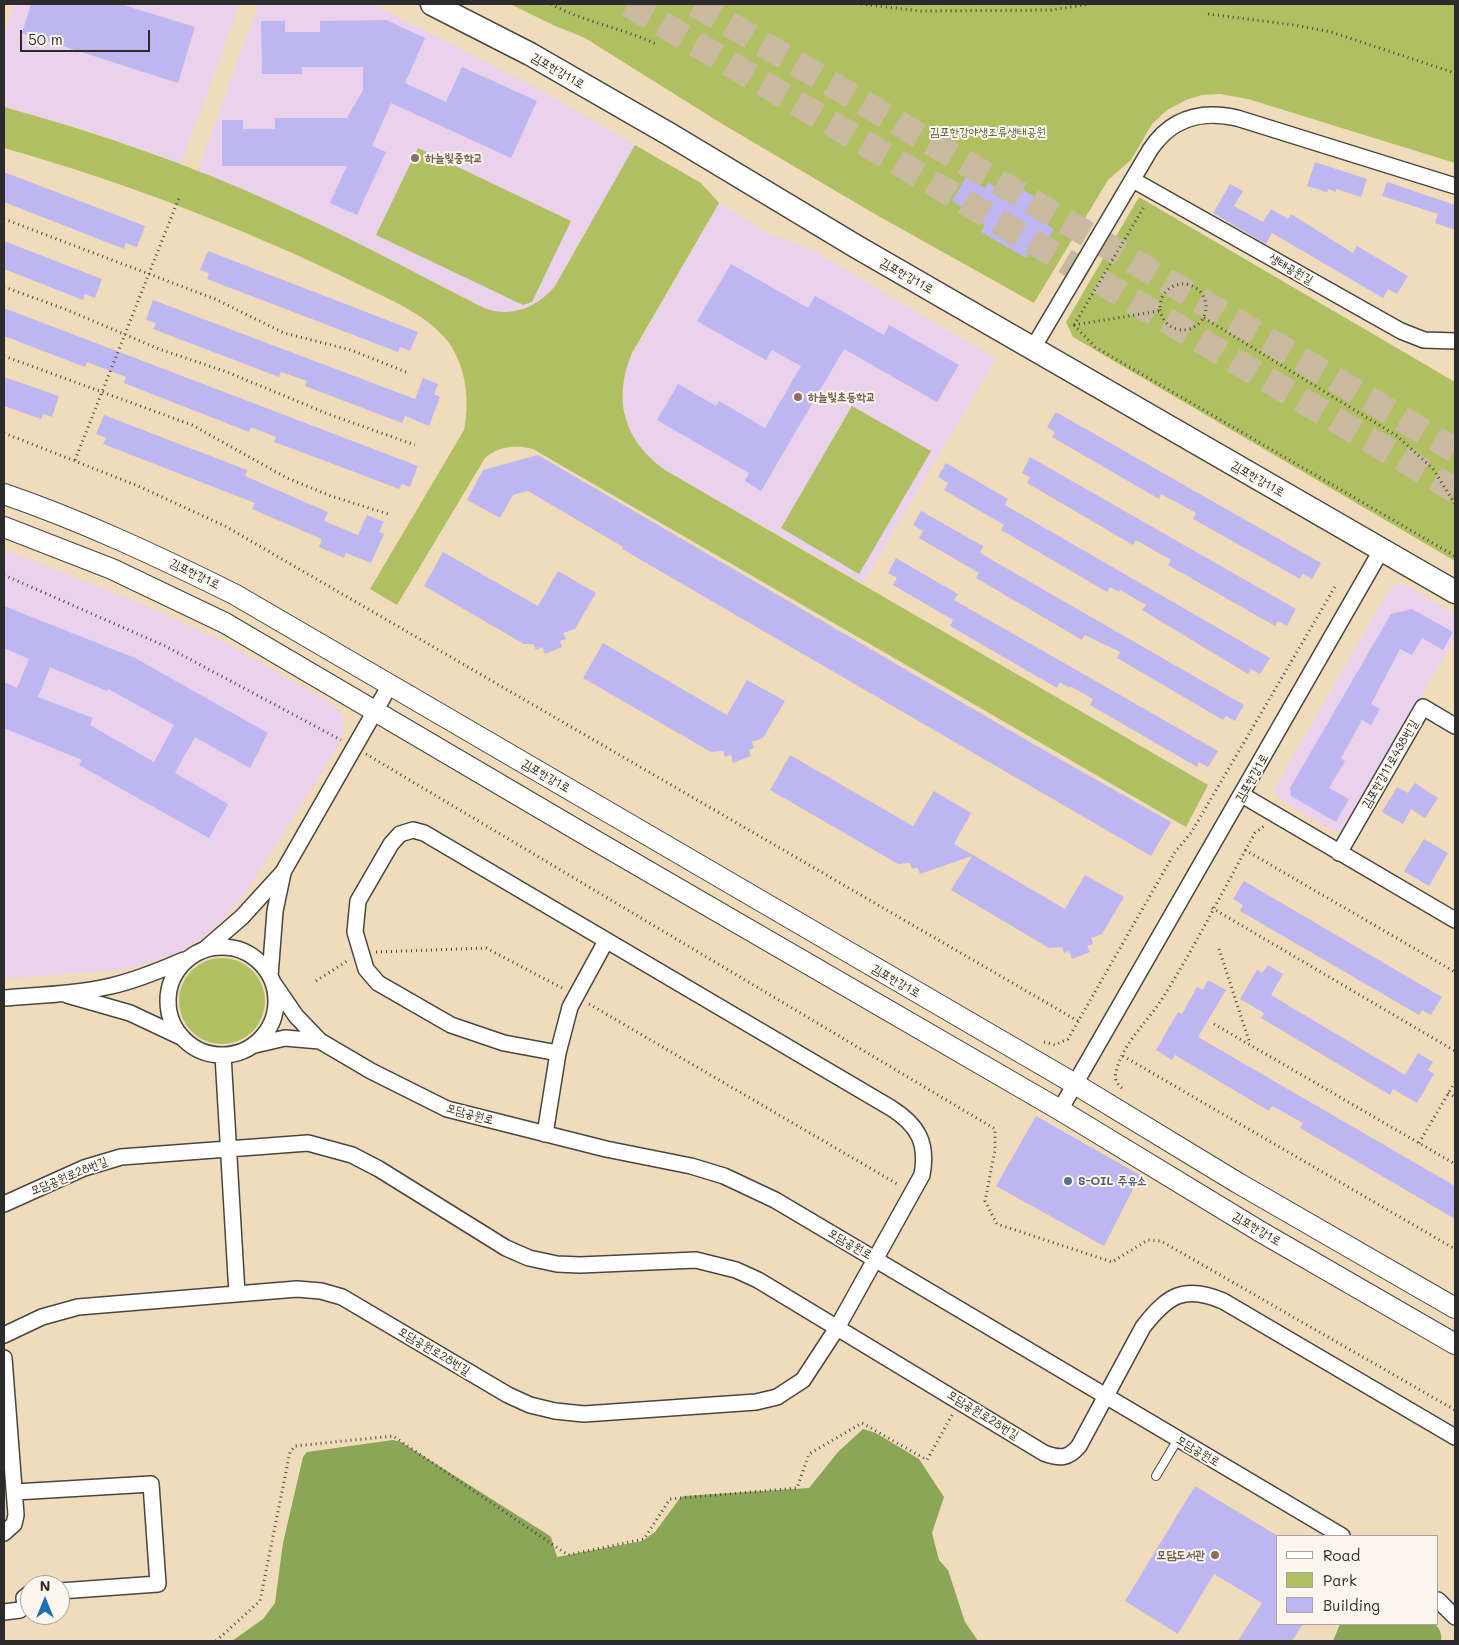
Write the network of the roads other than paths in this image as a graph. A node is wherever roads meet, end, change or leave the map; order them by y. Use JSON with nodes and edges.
{"nodes":[{"id":1,"x":432,"y":4,"type":"edge"},
{"id":2,"x":446,"y":4,"type":"edge"},
{"id":3,"x":1133,"y":180,"type":"junction"},
{"id":4,"x":1455,"y":186,"type":"edge"},
{"id":5,"x":1455,"y":341,"type":"edge"},
{"id":6,"x":1036,"y":344,"type":"junction"},
{"id":7,"x":4,"y":494,"type":"edge"},
{"id":8,"x":4,"y":527,"type":"edge"},
{"id":9,"x":1382,"y":548,"type":"junction"},
{"id":10,"x":1455,"y":592,"type":"edge"},
{"id":11,"x":390,"y":685,"type":"junction"},
{"id":12,"x":374,"y":712,"type":"junction"},
{"id":13,"x":1455,"y":726,"type":"edge"},
{"id":14,"x":1242,"y":795,"type":"junction"},
{"id":15,"x":1339,"y":853,"type":"junction"},
{"id":16,"x":283,"y":872,"type":"junction"},
{"id":17,"x":1455,"y":920,"type":"edge"},
{"id":18,"x":606,"y":941,"type":"junction"},
{"id":19,"x":205,"y":950,"type":"junction"},
{"id":20,"x":189,"y":958,"type":"junction"},
{"id":21,"x":272,"y":980,"type":"junction"},
{"id":22,"x":61,"y":994,"type":"junction"},
{"id":23,"x":4,"y":998,"type":"edge"},
{"id":24,"x":182,"y":1037,"type":"junction"},
{"id":25,"x":320,"y":1041,"type":"junction"},
{"id":26,"x":253,"y":1045,"type":"junction"},
{"id":27,"x":558,"y":1053,"type":"junction"},
{"id":28,"x":223,"y":1055,"type":"junction"},
{"id":29,"x":1075,"y":1084,"type":"junction"},
{"id":30,"x":1060,"y":1110,"type":"junction"},
{"id":31,"x":545,"y":1134,"type":"junction"},
{"id":32,"x":228,"y":1147,"type":"junction"},
{"id":33,"x":4,"y":1204,"type":"edge"},
{"id":34,"x":875,"y":1258,"type":"junction"},
{"id":35,"x":237,"y":1294,"type":"junction"},
{"id":36,"x":1455,"y":1308,"type":"edge"},
{"id":37,"x":837,"y":1328,"type":"junction"},
{"id":38,"x":4,"y":1336,"type":"edge"},
{"id":39,"x":1455,"y":1344,"type":"edge"},
{"id":40,"x":4,"y":1358,"type":"edge"},
{"id":41,"x":1106,"y":1396,"type":"junction"},
{"id":42,"x":1455,"y":1437,"type":"edge"},
{"id":43,"x":1178,"y":1439,"type":"junction"},
{"id":44,"x":1156,"y":1476,"type":"dead end"},
{"id":45,"x":15,"y":1492,"type":"junction"},
{"id":46,"x":4,"y":1533,"type":"edge"},
{"id":47,"x":1340,"y":1535,"type":"edge"},
{"id":48,"x":70,"y":1590,"type":"edge"},
{"id":49,"x":1439,"y":1601,"type":"edge"},
{"id":50,"x":20,"y":1610,"type":"edge"},
{"id":51,"x":4,"y":1612,"type":"edge"},
{"id":52,"x":1455,"y":1616,"type":"edge"}],
"edges":[{"from":1,"to":6,"type":"main road","name":"김포한강11로"},
{"from":2,"to":6,"type":"main road","name":"김포한강11로"},
{"from":3,"to":4,"type":"street"},
{"from":3,"to":5,"type":"street","name":"생태공원길"},
{"from":3,"to":6,"type":"street"},
{"from":6,"to":9,"type":"main road","name":"김포한강11로"},
{"from":7,"to":11,"type":"street","name":"김포한강1로"},
{"from":8,"to":12,"type":"street","name":"김포한강1로"},
{"from":9,"to":10,"type":"main road","name":"김포한강11로"},
{"from":9,"to":14,"type":"street","name":"김포한강1로"},
{"from":11,"to":12,"type":"street"},
{"from":11,"to":29,"type":"street","name":"김포한강1로"},
{"from":12,"to":16,"type":"street"},
{"from":12,"to":30,"type":"street","name":"김포한강1로"},
{"from":13,"to":15,"type":"street","name":"김포한강11로438번길"},
{"from":14,"to":15,"type":"street"},
{"from":14,"to":29,"type":"street","name":"김포한강1로"},
{"from":15,"to":17,"type":"street"},
{"from":16,"to":19,"type":"street"},
{"from":16,"to":21,"type":"street"},
{"from":18,"to":27,"type":"street"},
{"from":18,"to":27,"type":"street","name":"모담공원로28번길"},
{"from":18,"to":34,"type":"street","name":"모담공원로28번길"},
{"from":19,"to":20,"type":"street"},
{"from":19,"to":21,"type":"street"},
{"from":20,"to":22,"type":"street"},
{"from":20,"to":24,"type":"street"},
{"from":21,"to":25,"type":"street"},
{"from":21,"to":26,"type":"street"},
{"from":22,"to":23,"type":"street"},
{"from":22,"to":24,"type":"street"},
{"from":24,"to":28,"type":"street"},
{"from":25,"to":26,"type":"street"},
{"from":25,"to":31,"type":"street","name":"모담공원로"},
{"from":26,"to":28,"type":"street"},
{"from":27,"to":31,"type":"street"},
{"from":28,"to":32,"type":"street"},
{"from":29,"to":30,"type":"street","name":"김포한강1로"},
{"from":29,"to":36,"type":"street","name":"김포한강1로"},
{"from":30,"to":39,"type":"street","name":"김포한강1로"},
{"from":31,"to":34,"type":"street","name":"모담공원로"},
{"from":32,"to":33,"type":"street","name":"모담공원로28번길"},
{"from":32,"to":35,"type":"street"},
{"from":32,"to":37,"type":"street","name":"모담공원로28번길"},
{"from":34,"to":37,"type":"street","name":"모담공원로28번길"},
{"from":34,"to":41,"type":"street","name":"모담공원로"},
{"from":35,"to":37,"type":"street","name":"모담공원로28번길"},
{"from":35,"to":38,"type":"street","name":"모담공원로28번길"},
{"from":37,"to":41,"type":"street","name":"모담공원로28번길"},
{"from":40,"to":45,"type":"street"},
{"from":41,"to":42,"type":"street","name":"모담공원로28번길"},
{"from":41,"to":43,"type":"street","name":"모담공원로"},
{"from":43,"to":44,"type":"lane"},
{"from":43,"to":47,"type":"street","name":"모담공원로"},
{"from":45,"to":46,"type":"street"},
{"from":45,"to":48,"type":"street"},
{"from":49,"to":52,"type":"street"},
{"from":50,"to":51,"type":"street"}]}
